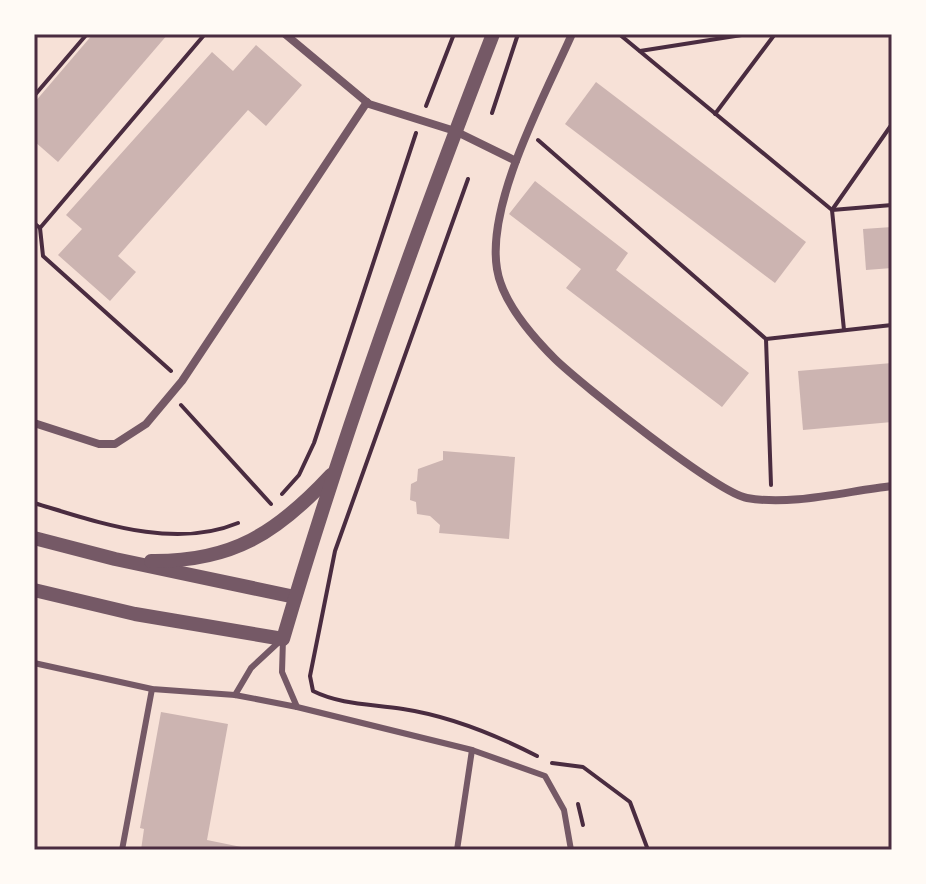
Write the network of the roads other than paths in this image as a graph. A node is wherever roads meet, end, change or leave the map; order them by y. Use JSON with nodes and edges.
{"nodes":[{"id":1,"x":285,"y":34,"type":"edge"},
{"id":2,"x":493,"y":34,"type":"edge"},
{"id":3,"x":572,"y":34,"type":"edge"},
{"id":4,"x":367,"y":102,"type":"junction"},
{"id":5,"x":455,"y":131,"type":"junction"},
{"id":6,"x":516,"y":161,"type":"junction"},
{"id":7,"x":34,"y":423,"type":"edge"},
{"id":8,"x":333,"y":473,"type":"junction"},
{"id":9,"x":892,"y":486,"type":"edge"},
{"id":10,"x":34,"y":538,"type":"edge"},
{"id":11,"x":115,"y":559,"type":"junction"},
{"id":12,"x":34,"y":590,"type":"edge"},
{"id":13,"x":295,"y":597,"type":"junction"},
{"id":14,"x":283,"y":639,"type":"junction"},
{"id":15,"x":34,"y":663,"type":"edge"},
{"id":16,"x":152,"y":689,"type":"junction"},
{"id":17,"x":235,"y":695,"type":"junction"},
{"id":18,"x":297,"y":707,"type":"junction"},
{"id":19,"x":472,"y":750,"type":"junction"},
{"id":20,"x":122,"y":850,"type":"edge"},
{"id":21,"x":457,"y":850,"type":"edge"},
{"id":22,"x":571,"y":850,"type":"edge"}],
"edges":[{"from":1,"to":4,"type":"street"},
{"from":2,"to":5,"type":"street"},
{"from":3,"to":6,"type":"street"},
{"from":4,"to":5,"type":"street"},
{"from":4,"to":7,"type":"street"},
{"from":5,"to":6,"type":"street"},
{"from":5,"to":8,"type":"street"},
{"from":6,"to":9,"type":"street"},
{"from":8,"to":11,"type":"street"},
{"from":8,"to":13,"type":"street"},
{"from":10,"to":11,"type":"street"},
{"from":11,"to":13,"type":"street"},
{"from":12,"to":14,"type":"street"},
{"from":13,"to":14,"type":"street"},
{"from":14,"to":17,"type":"lane"},
{"from":14,"to":18,"type":"lane"},
{"from":15,"to":16,"type":"lane"},
{"from":16,"to":17,"type":"lane"},
{"from":16,"to":20,"type":"lane"},
{"from":17,"to":18,"type":"lane"},
{"from":18,"to":19,"type":"lane"},
{"from":19,"to":21,"type":"lane"},
{"from":19,"to":22,"type":"lane"}]}
